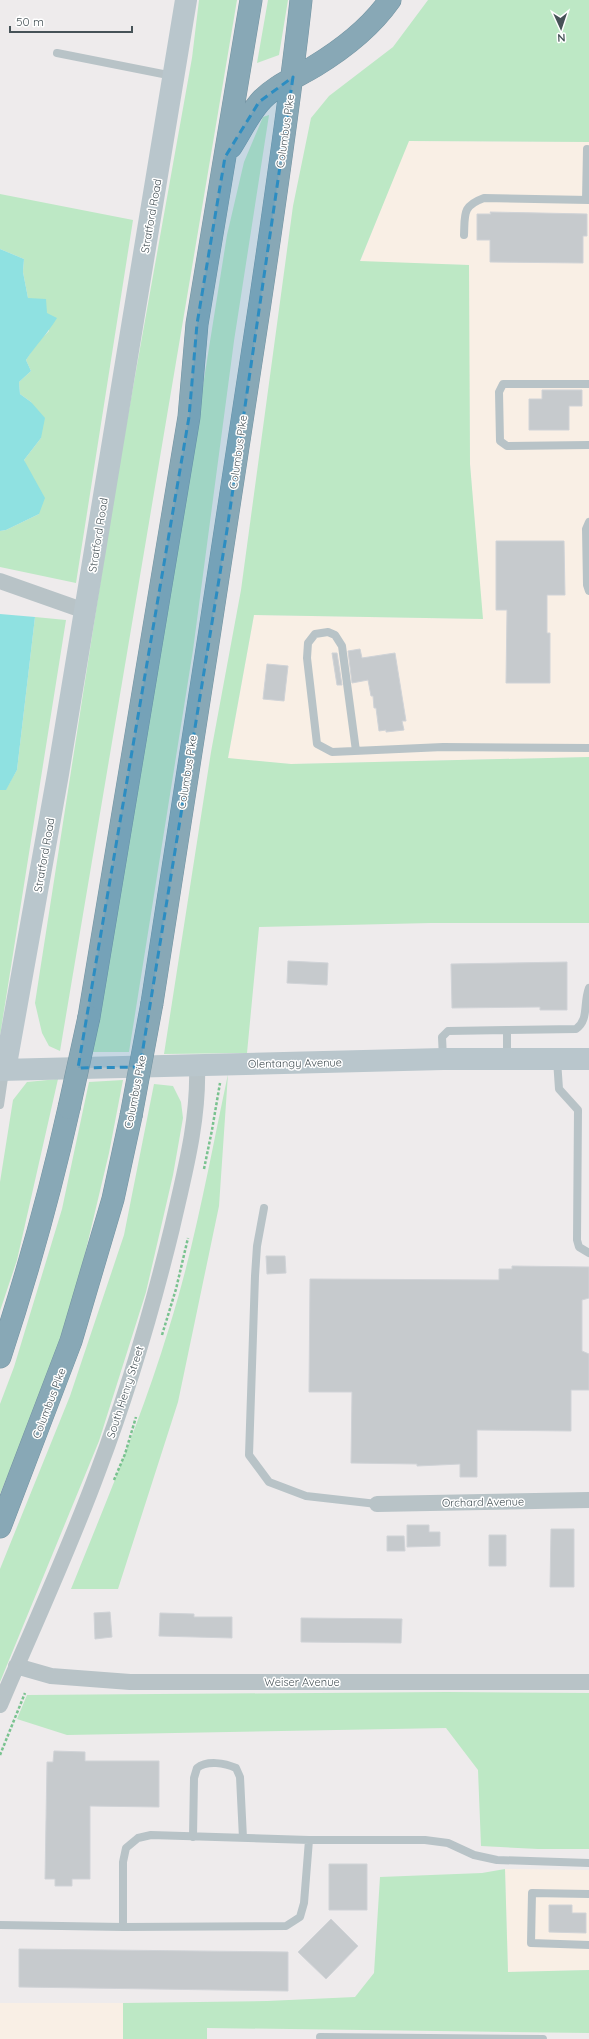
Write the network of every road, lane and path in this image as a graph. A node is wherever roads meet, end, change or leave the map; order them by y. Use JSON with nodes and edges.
{"nodes":[{"id":1,"x":186,"y":0,"type":"edge"},
{"id":2,"x":251,"y":0,"type":"edge"},
{"id":3,"x":301,"y":0,"type":"edge"},
{"id":4,"x":390,"y":0,"type":"edge"},
{"id":5,"x":57,"y":53,"type":"dead end"},
{"id":6,"x":174,"y":76,"type":"junction"},
{"id":7,"x":293,"y":77,"type":"junction"},
{"id":8,"x":587,"y":148,"type":"dead end"},
{"id":9,"x":225,"y":157,"type":"junction"},
{"id":10,"x":588,"y":200,"type":"edge"},
{"id":11,"x":464,"y":235,"type":"dead end"},
{"id":12,"x":589,"y":384,"type":"edge"},
{"id":13,"x":589,"y":446,"type":"edge"},
{"id":14,"x":589,"y":522,"type":"edge"},
{"id":15,"x":0,"y":581,"type":"edge"},
{"id":16,"x":589,"y":591,"type":"edge"},
{"id":17,"x":85,"y":611,"type":"junction"},
{"id":18,"x":589,"y":748,"type":"edge"},
{"id":19,"x":356,"y":751,"type":"junction"},
{"id":20,"x":589,"y":988,"type":"edge"},
{"id":21,"x":507,"y":1030,"type":"junction"},
{"id":22,"x":507,"y":1058,"type":"junction"},
{"id":23,"x":557,"y":1058,"type":"junction"},
{"id":24,"x":443,"y":1059,"type":"junction"},
{"id":25,"x":589,"y":1059,"type":"edge"},
{"id":26,"x":197,"y":1065,"type":"junction"},
{"id":27,"x":2,"y":1070,"type":"edge"},
{"id":28,"x":0,"y":1105,"type":"edge"},
{"id":29,"x":264,"y":1208,"type":"dead end"},
{"id":30,"x":589,"y":1254,"type":"edge"},
{"id":31,"x":0,"y":1357,"type":"edge"},
{"id":32,"x":589,"y":1500,"type":"edge"},
{"id":33,"x":377,"y":1504,"type":"joint"},
{"id":34,"x":0,"y":1527,"type":"edge"},
{"id":35,"x":16,"y":1666,"type":"junction"},
{"id":36,"x":589,"y":1682,"type":"edge"},
{"id":37,"x":0,"y":1704,"type":"edge"},
{"id":38,"x":193,"y":1837,"type":"junction"},
{"id":39,"x":243,"y":1838,"type":"junction"},
{"id":40,"x":309,"y":1840,"type":"junction"},
{"id":41,"x":589,"y":1863,"type":"edge"},
{"id":42,"x":589,"y":1894,"type":"edge"},
{"id":43,"x":0,"y":1925,"type":"edge"},
{"id":44,"x":123,"y":1927,"type":"junction"},
{"id":45,"x":589,"y":1945,"type":"edge"},
{"id":46,"x":320,"y":2037,"type":"dead end"},
{"id":47,"x":440,"y":2039,"type":"edge"},
{"id":48,"x":543,"y":2039,"type":"edge"}],
"edges":[{"from":1,"to":6,"type":"street","name":"Stratford Road"},
{"from":2,"to":9,"type":"highway"},
{"from":3,"to":7,"type":"highway","name":"Columbus Pike"},
{"from":4,"to":7,"type":"highway"},
{"from":5,"to":6,"type":"lane"},
{"from":6,"to":17,"type":"street","name":"Stratford Road"},
{"from":7,"to":9,"type":"highway"},
{"from":7,"to":34,"type":"highway","name":"Columbus Pike","bridge":true},
{"from":8,"to":10,"type":"lane"},
{"from":9,"to":31,"type":"highway","bridge":true},
{"from":10,"to":11,"type":"lane"},
{"from":12,"to":13,"type":"lane"},
{"from":14,"to":16,"type":"lane"},
{"from":15,"to":17,"type":"street"},
{"from":17,"to":27,"type":"street","name":"Stratford Road"},
{"from":18,"to":19,"type":"lane"},
{"from":19,"to":19,"type":"lane"},
{"from":20,"to":21,"type":"lane"},
{"from":21,"to":22,"type":"lane"},
{"from":21,"to":24,"type":"lane"},
{"from":22,"to":23,"type":"street","name":"Olentangy Avenue"},
{"from":22,"to":24,"type":"street","name":"Olentangy Avenue"},
{"from":23,"to":25,"type":"street","name":"Olentangy Avenue"},
{"from":23,"to":30,"type":"lane"},
{"from":24,"to":26,"type":"street","name":"Olentangy Avenue"},
{"from":26,"to":27,"type":"street","name":"Olentangy Avenue"},
{"from":26,"to":35,"type":"street","name":"South Henry Street"},
{"from":27,"to":28,"type":"lane"},
{"from":29,"to":33,"type":"lane"},
{"from":32,"to":33,"type":"street","name":"Orchard Avenue"},
{"from":35,"to":36,"type":"street","name":"Weiser Avenue"},
{"from":35,"to":37,"type":"street","name":"South Henry Street"},
{"from":38,"to":39,"type":"lane"},
{"from":38,"to":39,"type":"lane"},
{"from":38,"to":44,"type":"lane"},
{"from":39,"to":40,"type":"lane"},
{"from":40,"to":41,"type":"lane"},
{"from":40,"to":44,"type":"lane"},
{"from":42,"to":45,"type":"lane"},
{"from":43,"to":44,"type":"lane"},
{"from":46,"to":47,"type":"lane"},
{"from":47,"to":48,"type":"lane"}]}
